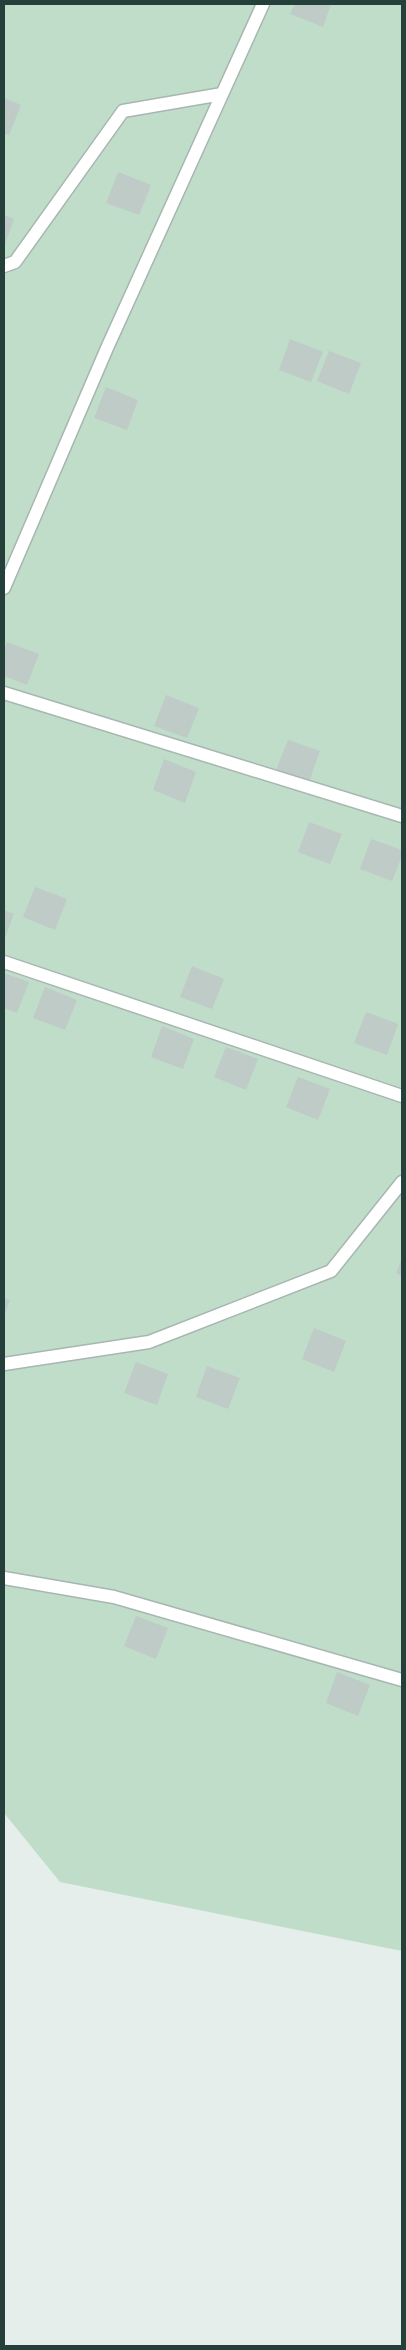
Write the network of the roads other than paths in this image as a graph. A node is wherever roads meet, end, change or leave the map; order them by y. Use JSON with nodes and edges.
{"nodes":[{"id":1,"x":263,"y":4,"type":"edge"},
{"id":2,"x":222,"y":94,"type":"junction"},
{"id":3,"x":4,"y":266,"type":"edge"},
{"id":4,"x":4,"y":588,"type":"edge"},
{"id":5,"x":4,"y":693,"type":"edge"},
{"id":6,"x":402,"y":816,"type":"edge"},
{"id":7,"x":4,"y":962,"type":"edge"},
{"id":8,"x":402,"y":1096,"type":"edge"},
{"id":9,"x":402,"y":1182,"type":"edge"},
{"id":10,"x":4,"y":1364,"type":"edge"},
{"id":11,"x":4,"y":1578,"type":"edge"},
{"id":12,"x":402,"y":1680,"type":"edge"}],
"edges":[{"from":1,"to":2,"type":"lane"},
{"from":2,"to":3,"type":"lane"},
{"from":2,"to":4,"type":"lane"},
{"from":5,"to":6,"type":"lane"},
{"from":7,"to":8,"type":"lane"},
{"from":9,"to":10,"type":"lane"},
{"from":11,"to":12,"type":"lane"}]}
